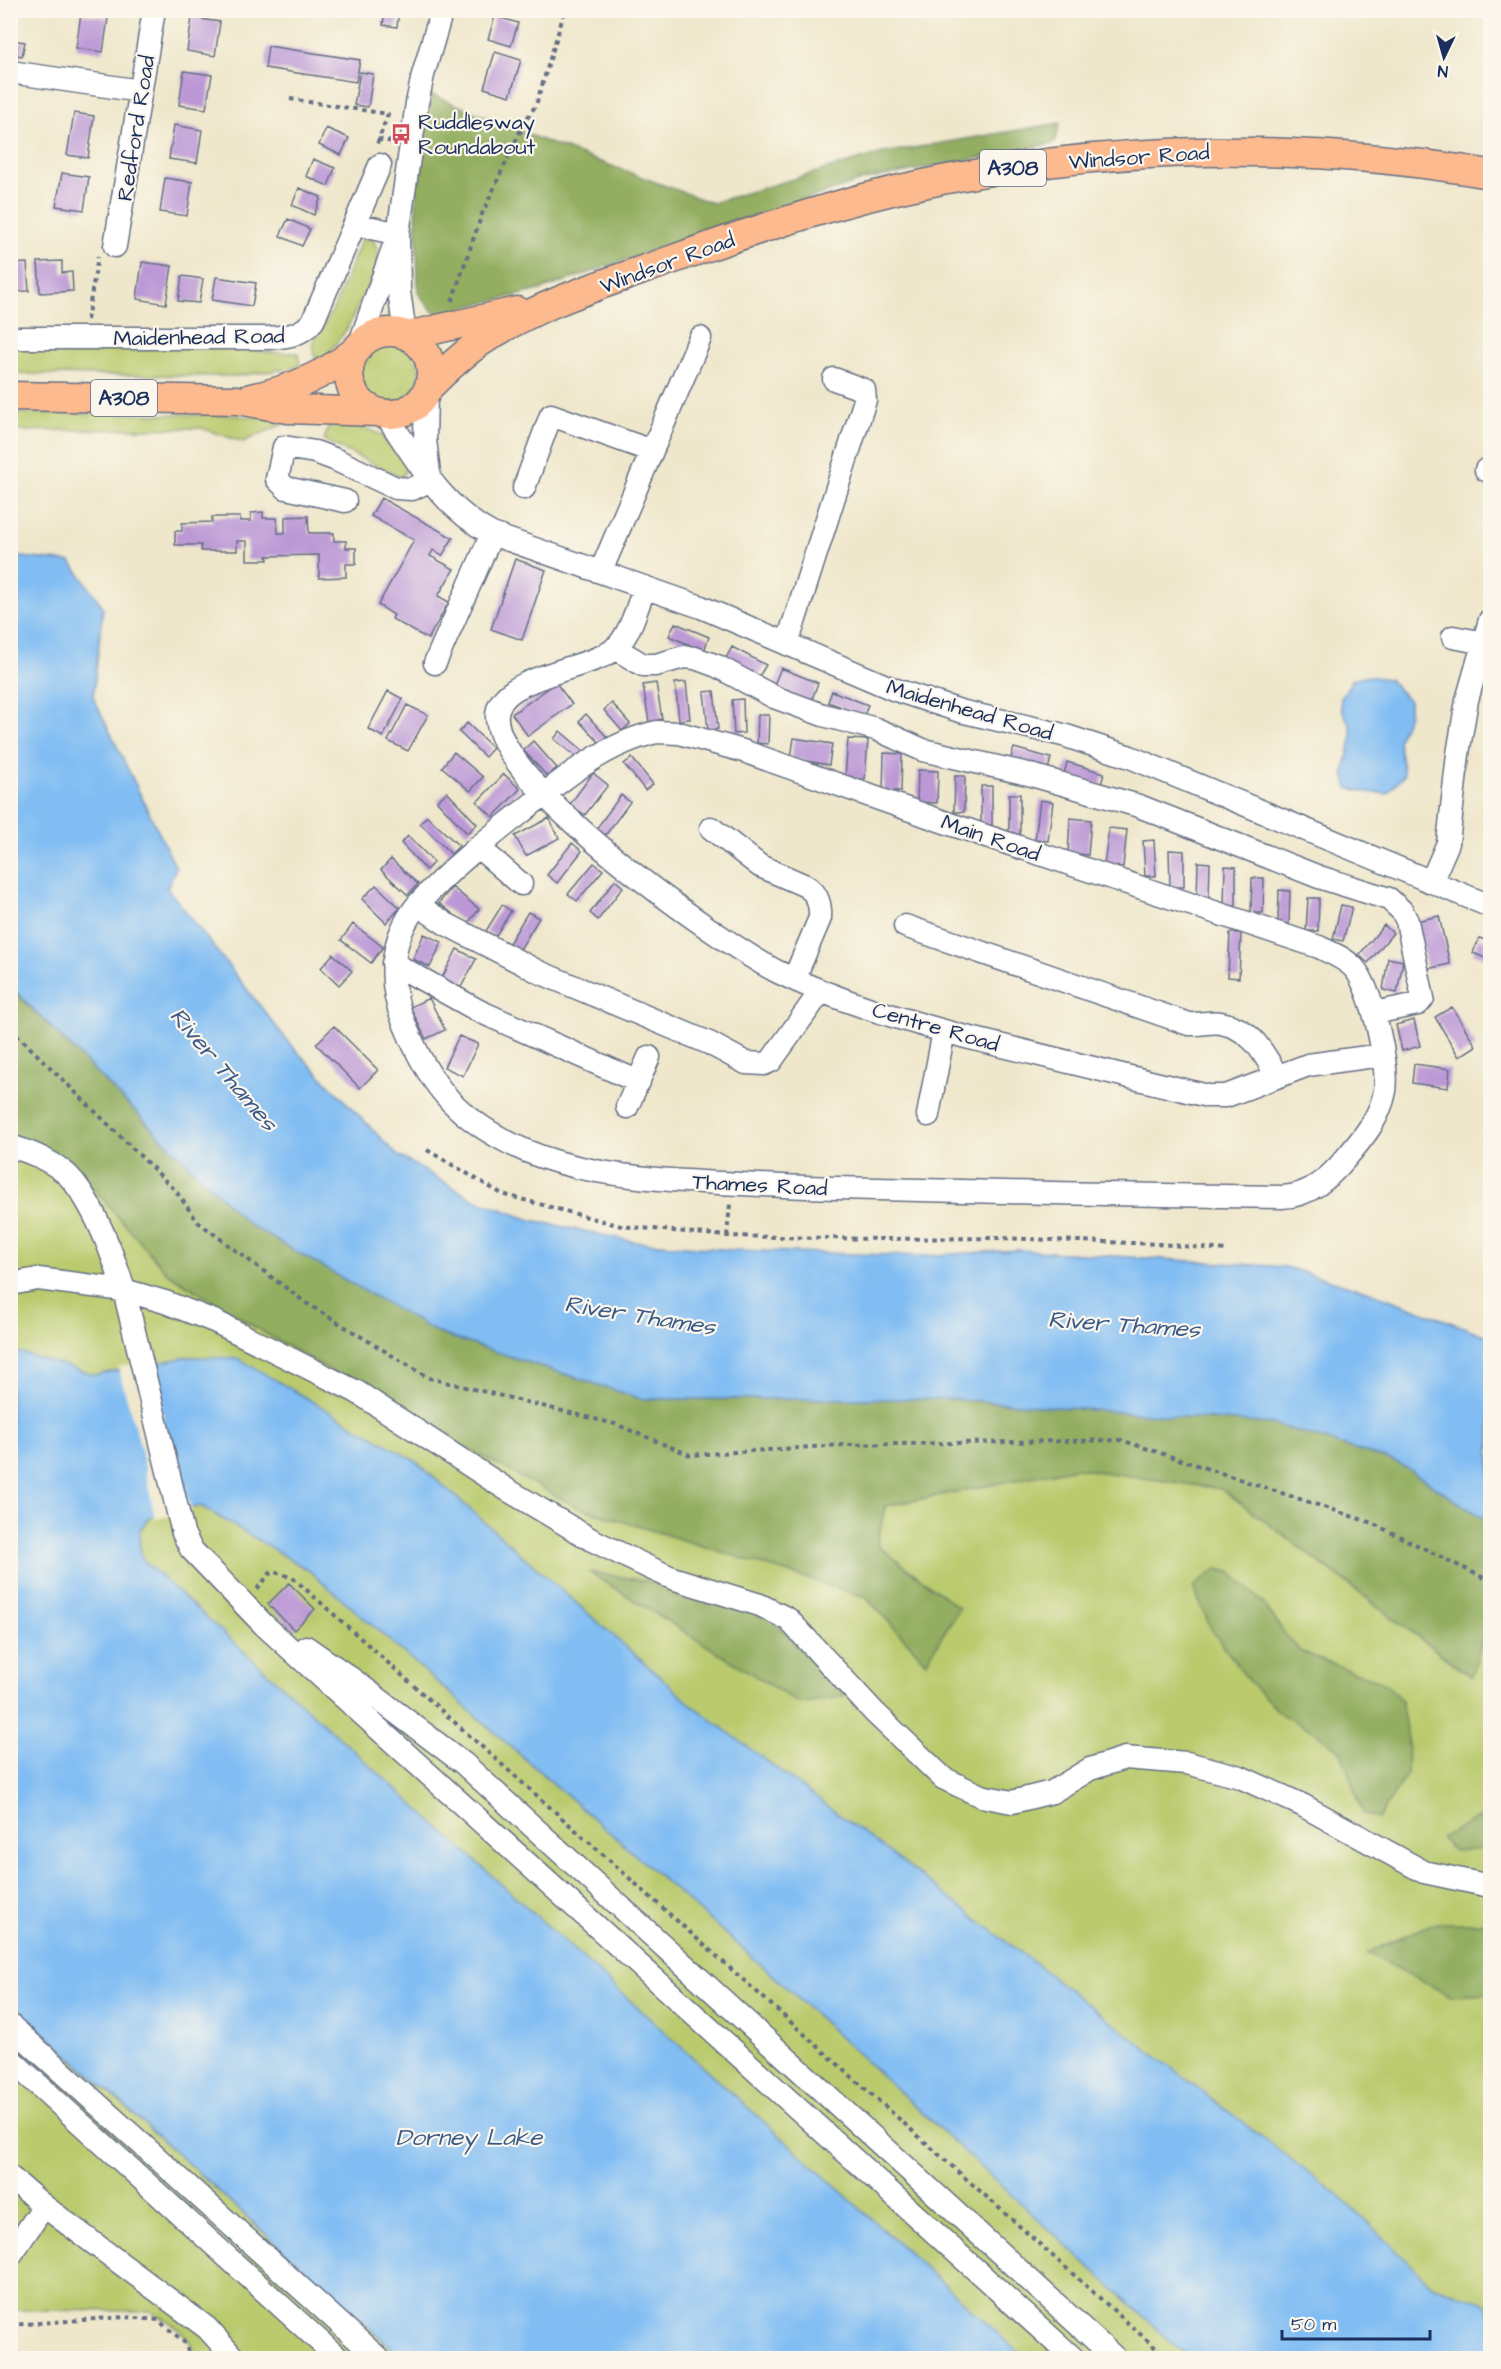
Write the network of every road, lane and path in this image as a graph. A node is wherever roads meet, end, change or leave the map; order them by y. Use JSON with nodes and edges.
{"nodes":[{"id":1,"x":154,"y":10,"type":"edge"},
{"id":2,"x":442,"y":10,"type":"edge"},
{"id":3,"x":565,"y":10,"type":"edge"},
{"id":4,"x":10,"y":72,"type":"edge"},
{"id":5,"x":141,"y":91,"type":"junction"},
{"id":6,"x":290,"y":99,"type":"dead end"},
{"id":7,"x":380,"y":165,"type":"joint"},
{"id":8,"x":1491,"y":174,"type":"edge"},
{"id":9,"x":355,"y":224,"type":"junction"},
{"id":10,"x":399,"y":234,"type":"junction"},
{"id":11,"x":115,"y":246,"type":"joint"},
{"id":12,"x":554,"y":303,"type":"junction"},
{"id":13,"x":451,"y":326,"type":"junction"},
{"id":14,"x":406,"y":335,"type":"junction"},
{"id":15,"x":10,"y":338,"type":"edge"},
{"id":16,"x":84,"y":338,"type":"junction"},
{"id":17,"x":700,"y":338,"type":"dead end"},
{"id":18,"x":357,"y":348,"type":"junction"},
{"id":19,"x":834,"y":379,"type":"dead end"},
{"id":20,"x":427,"y":391,"type":"junction"},
{"id":21,"x":10,"y":396,"type":"edge"},
{"id":22,"x":237,"y":400,"type":"junction"},
{"id":23,"x":381,"y":413,"type":"junction"},
{"id":24,"x":652,"y":451,"type":"junction"},
{"id":25,"x":431,"y":480,"type":"junction"},
{"id":26,"x":524,"y":488,"type":"dead end"},
{"id":27,"x":345,"y":501,"type":"dead end"},
{"id":28,"x":492,"y":534,"type":"junction"},
{"id":29,"x":601,"y":571,"type":"junction"},
{"id":30,"x":645,"y":587,"type":"junction"},
{"id":31,"x":1491,"y":620,"type":"edge"},
{"id":32,"x":1452,"y":637,"type":"dead end"},
{"id":33,"x":787,"y":644,"type":"junction"},
{"id":34,"x":1484,"y":644,"type":"junction"},
{"id":35,"x":615,"y":648,"type":"junction"},
{"id":36,"x":435,"y":663,"type":"dead end"},
{"id":37,"x":544,"y":794,"type":"junction"},
{"id":38,"x":711,"y":828,"type":"dead end"},
{"id":39,"x":478,"y":847,"type":"junction"},
{"id":40,"x":1431,"y":882,"type":"junction"},
{"id":41,"x":521,"y":884,"type":"dead end"},
{"id":42,"x":418,"y":905,"type":"junction"},
{"id":43,"x":1491,"y":906,"type":"edge"},
{"id":44,"x":905,"y":926,"type":"dead end"},
{"id":45,"x":393,"y":963,"type":"junction"},
{"id":46,"x":794,"y":980,"type":"junction"},
{"id":47,"x":821,"y":991,"type":"junction"},
{"id":48,"x":1374,"y":1013,"type":"junction"},
{"id":49,"x":10,"y":1028,"type":"edge"},
{"id":50,"x":944,"y":1032,"type":"junction"},
{"id":51,"x":1382,"y":1055,"type":"junction"},
{"id":52,"x":649,"y":1057,"type":"dead end"},
{"id":53,"x":1277,"y":1076,"type":"junction"},
{"id":54,"x":639,"y":1082,"type":"junction"},
{"id":55,"x":627,"y":1107,"type":"dead end"},
{"id":56,"x":928,"y":1115,"type":"dead end"},
{"id":57,"x":10,"y":1146,"type":"edge"},
{"id":58,"x":427,"y":1150,"type":"dead end"},
{"id":59,"x":732,"y":1184,"type":"junction"},
{"id":60,"x":727,"y":1236,"type":"junction"},
{"id":61,"x":1226,"y":1250,"type":"dead end"},
{"id":62,"x":10,"y":1284,"type":"edge"},
{"id":63,"x":124,"y":1290,"type":"junction"},
{"id":64,"x":1491,"y":1581,"type":"edge"},
{"id":65,"x":248,"y":1600,"type":"junction"},
{"id":66,"x":1491,"y":1886,"type":"edge"},
{"id":67,"x":10,"y":2025,"type":"edge"},
{"id":68,"x":10,"y":2059,"type":"edge"},
{"id":69,"x":10,"y":2177,"type":"edge"},
{"id":70,"x":44,"y":2206,"type":"junction"},
{"id":71,"x":10,"y":2256,"type":"edge"},
{"id":72,"x":10,"y":2325,"type":"edge"},
{"id":73,"x":191,"y":2358,"type":"edge"},
{"id":74,"x":234,"y":2358,"type":"edge"},
{"id":75,"x":338,"y":2358,"type":"edge"},
{"id":76,"x":378,"y":2358,"type":"edge"},
{"id":77,"x":1073,"y":2358,"type":"edge"},
{"id":78,"x":1115,"y":2358,"type":"edge"},
{"id":79,"x":1167,"y":2358,"type":"edge"}],
"edges":[{"from":1,"to":5,"type":"street","name":"Redford Road"},
{"from":2,"to":10,"type":"street"},
{"from":3,"to":13,"type":"path"},
{"from":4,"to":5,"type":"street"},
{"from":5,"to":11,"type":"street","name":"Redford Road"},
{"from":6,"to":7,"type":"path"},
{"from":7,"to":9,"type":"street","name":"Maidenhead Road"},
{"from":8,"to":12,"type":"main road","name":"Windsor Road","number":"A308"},
{"from":9,"to":10,"type":"street"},
{"from":9,"to":16,"type":"street","name":"Maidenhead Road"},
{"from":10,"to":14,"type":"street"},
{"from":10,"to":18,"type":"street"},
{"from":11,"to":16,"type":"path"},
{"from":12,"to":13,"type":"main road","name":"Windsor Road","number":"A308"},
{"from":12,"to":20,"type":"main road","name":"Windsor Road","number":"A308"},
{"from":13,"to":14,"type":"main road","name":"Windsor Road","number":"A308"},
{"from":14,"to":18,"type":"main road"},
{"from":14,"to":20,"type":"main road"},
{"from":15,"to":16,"type":"street","name":"Maidenhead Road"},
{"from":17,"to":24,"type":"street"},
{"from":18,"to":22,"type":"main road","number":"A308"},
{"from":18,"to":23,"type":"main road"},
{"from":19,"to":33,"type":"street"},
{"from":20,"to":23,"type":"main road"},
{"from":20,"to":25,"type":"street"},
{"from":21,"to":22,"type":"main road","number":"A308"},
{"from":22,"to":23,"type":"main road","number":"A308"},
{"from":23,"to":25,"type":"street","name":"Maidenhead Road"},
{"from":24,"to":26,"type":"street"},
{"from":24,"to":29,"type":"street"},
{"from":25,"to":27,"type":"street"},
{"from":25,"to":28,"type":"street","name":"Maidenhead Road"},
{"from":28,"to":29,"type":"street","name":"Maidenhead Road"},
{"from":28,"to":36,"type":"street"},
{"from":29,"to":30,"type":"street","name":"Maidenhead Road"},
{"from":30,"to":33,"type":"street","name":"Maidenhead Road"},
{"from":30,"to":35,"type":"street"},
{"from":31,"to":34,"type":"street"},
{"from":32,"to":34,"type":"street"},
{"from":33,"to":40,"type":"street","name":"Maidenhead Road"},
{"from":34,"to":40,"type":"street"},
{"from":35,"to":37,"type":"street","name":"Centre Road"},
{"from":35,"to":48,"type":"street"},
{"from":37,"to":39,"type":"street","name":"Thames Road"},
{"from":37,"to":46,"type":"street","name":"Centre Road"},
{"from":37,"to":48,"type":"street","name":"Main Road"},
{"from":38,"to":46,"type":"street"},
{"from":39,"to":41,"type":"street"},
{"from":39,"to":42,"type":"street","name":"Thames Road"},
{"from":40,"to":43,"type":"street","name":"Maidenhead Road"},
{"from":42,"to":45,"type":"street","name":"Thames Road"},
{"from":42,"to":47,"type":"street"},
{"from":44,"to":53,"type":"street"},
{"from":45,"to":54,"type":"street"},
{"from":45,"to":59,"type":"street","name":"Thames Road"},
{"from":46,"to":47,"type":"street","name":"Centre Road"},
{"from":47,"to":50,"type":"street","name":"Centre Road"},
{"from":48,"to":51,"type":"street","name":"Main Road"},
{"from":49,"to":64,"type":"path"},
{"from":50,"to":53,"type":"street","name":"Centre Road"},
{"from":50,"to":56,"type":"street"},
{"from":51,"to":53,"type":"street","name":"Centre Road"},
{"from":51,"to":59,"type":"street","name":"Thames Road"},
{"from":52,"to":54,"type":"street"},
{"from":54,"to":55,"type":"street"},
{"from":57,"to":63,"type":"street"},
{"from":58,"to":60,"type":"path"},
{"from":59,"to":60,"type":"path"},
{"from":60,"to":61,"type":"path"},
{"from":62,"to":63,"type":"street"},
{"from":63,"to":65,"type":"street"},
{"from":63,"to":66,"type":"street"},
{"from":65,"to":77,"type":"street"},
{"from":65,"to":78,"type":"street"},
{"from":65,"to":79,"type":"path"},
{"from":67,"to":76,"type":"street"},
{"from":68,"to":75,"type":"street"},
{"from":69,"to":70,"type":"street"},
{"from":70,"to":71,"type":"street"},
{"from":70,"to":74,"type":"street"},
{"from":72,"to":73,"type":"path"}]}
